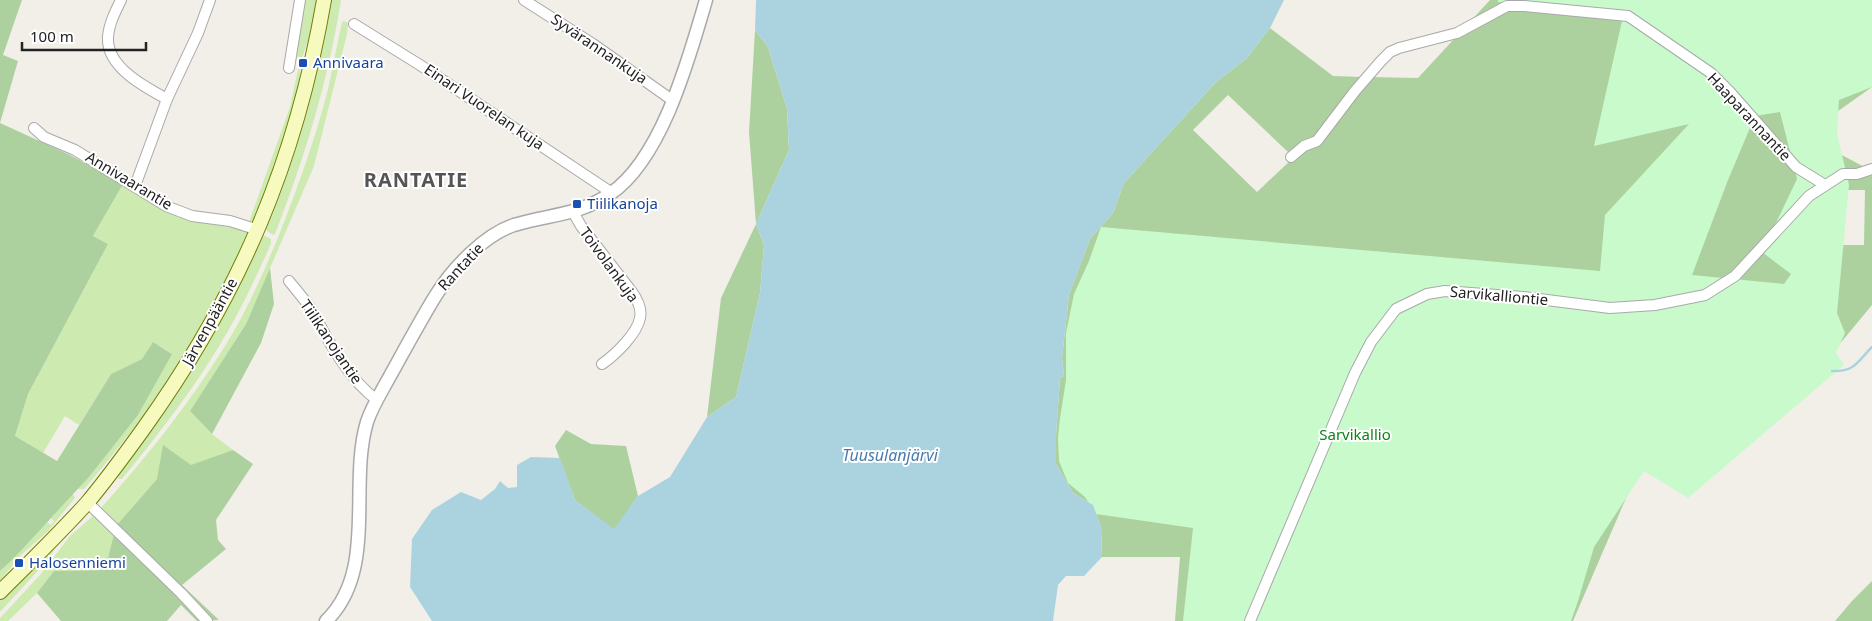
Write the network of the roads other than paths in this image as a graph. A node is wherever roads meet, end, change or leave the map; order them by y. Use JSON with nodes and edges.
{"nodes":[{"id":1,"x":121,"y":0,"type":"edge"},
{"id":2,"x":210,"y":0,"type":"edge"},
{"id":3,"x":300,"y":0,"type":"edge"},
{"id":4,"x":324,"y":0,"type":"edge"},
{"id":5,"x":524,"y":0,"type":"edge"},
{"id":6,"x":706,"y":0,"type":"edge"},
{"id":7,"x":354,"y":24,"type":"dead end"},
{"id":8,"x":289,"y":68,"type":"dead end"},
{"id":9,"x":167,"y":99,"type":"junction"},
{"id":10,"x":672,"y":100,"type":"junction"},
{"id":11,"x":34,"y":128,"type":"dead end"},
{"id":12,"x":1291,"y":157,"type":"dead end"},
{"id":13,"x":1872,"y":169,"type":"edge"},
{"id":14,"x":1825,"y":185,"type":"junction"},
{"id":15,"x":135,"y":186,"type":"junction"},
{"id":16,"x":612,"y":193,"type":"junction"},
{"id":17,"x":574,"y":212,"type":"junction"},
{"id":18,"x":258,"y":230,"type":"junction"},
{"id":19,"x":289,"y":281,"type":"dead end"},
{"id":20,"x":602,"y":364,"type":"dead end"},
{"id":21,"x":377,"y":400,"type":"junction"},
{"id":22,"x":87,"y":502,"type":"junction"},
{"id":23,"x":0,"y":592,"type":"edge"},
{"id":24,"x":207,"y":621,"type":"edge"},
{"id":25,"x":326,"y":621,"type":"edge"},
{"id":26,"x":1250,"y":621,"type":"edge"}],
"edges":[{"from":1,"to":9,"type":"street"},
{"from":2,"to":9,"type":"street"},
{"from":3,"to":8,"type":"street"},
{"from":4,"to":18,"type":"main road","name":"Järvenpääntie"},
{"from":5,"to":10,"type":"street","name":"Syvärannankuja"},
{"from":6,"to":10,"type":"street","name":"Rantatie"},
{"from":7,"to":16,"type":"street","name":"Einari Vuorelan kuja"},
{"from":9,"to":15,"type":"street"},
{"from":10,"to":16,"type":"street","name":"Rantatie"},
{"from":11,"to":15,"type":"street","name":"Annivaarantie"},
{"from":12,"to":14,"type":"street","name":"Haaparannantie"},
{"from":13,"to":14,"type":"street","name":"Sarvikalliontie"},
{"from":14,"to":26,"type":"street","name":"Sarvikalliontie"},
{"from":15,"to":18,"type":"street","name":"Annivaarantie"},
{"from":16,"to":17,"type":"street","name":"Rantatie"},
{"from":17,"to":20,"type":"street","name":"Toivolankuja"},
{"from":17,"to":21,"type":"street","name":"Rantatie"},
{"from":18,"to":22,"type":"main road","name":"Järvenpääntie"},
{"from":19,"to":21,"type":"street","name":"Tiilikanojantie"},
{"from":21,"to":25,"type":"street","name":"Rantatie"},
{"from":22,"to":23,"type":"main road","name":"Järvenpääntie"},
{"from":22,"to":24,"type":"street"}]}
